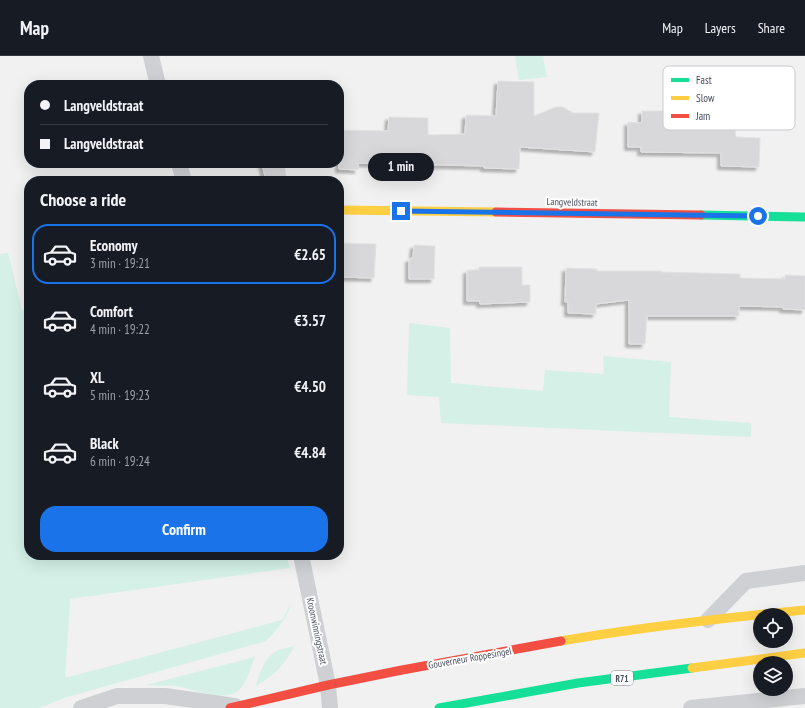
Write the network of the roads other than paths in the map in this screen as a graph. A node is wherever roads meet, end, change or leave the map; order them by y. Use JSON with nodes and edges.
{"nodes":[{"id":1,"x":151,"y":56,"type":"edge"},
{"id":2,"x":157,"y":80,"type":"edge"},
{"id":3,"x":344,"y":210,"type":"edge"},
{"id":4,"x":805,"y":217,"type":"edge"},
{"id":5,"x":302,"y":560,"type":"edge"},
{"id":6,"x":805,"y":573,"type":"edge"},
{"id":7,"x":805,"y":610,"type":"edge"},
{"id":8,"x":708,"y":620,"type":"junction"},
{"id":9,"x":805,"y":653,"type":"edge"},
{"id":10,"x":328,"y":685,"type":"junction"},
{"id":11,"x":805,"y":696,"type":"edge"},
{"id":12,"x":232,"y":707,"type":"edge"},
{"id":13,"x":81,"y":708,"type":"edge"},
{"id":14,"x":330,"y":708,"type":"edge"},
{"id":15,"x":439,"y":708,"type":"edge"},
{"id":16,"x":691,"y":708,"type":"edge"}],
"edges":[{"from":1,"to":2,"type":"street"},
{"from":3,"to":4,"type":"main road","name":"Langveldstraat"},
{"from":5,"to":10,"type":"street","name":"Kroonwinningstraat"},
{"from":6,"to":8,"type":"street"},
{"from":7,"to":8,"type":"main road","name":"Gouverneur Roppesingel"},
{"from":8,"to":10,"type":"main road","name":"Gouverneur Roppesingel"},
{"from":9,"to":15,"type":"main road","number":"R71"},
{"from":10,"to":12,"type":"main road","name":"Gouverneur Roppesingel"},
{"from":10,"to":14,"type":"street","name":"Kroonwinningstraat"},
{"from":11,"to":16,"type":"street"},
{"from":12,"to":13,"type":"street","name":"Gouverneur Roppesingel"}]}
